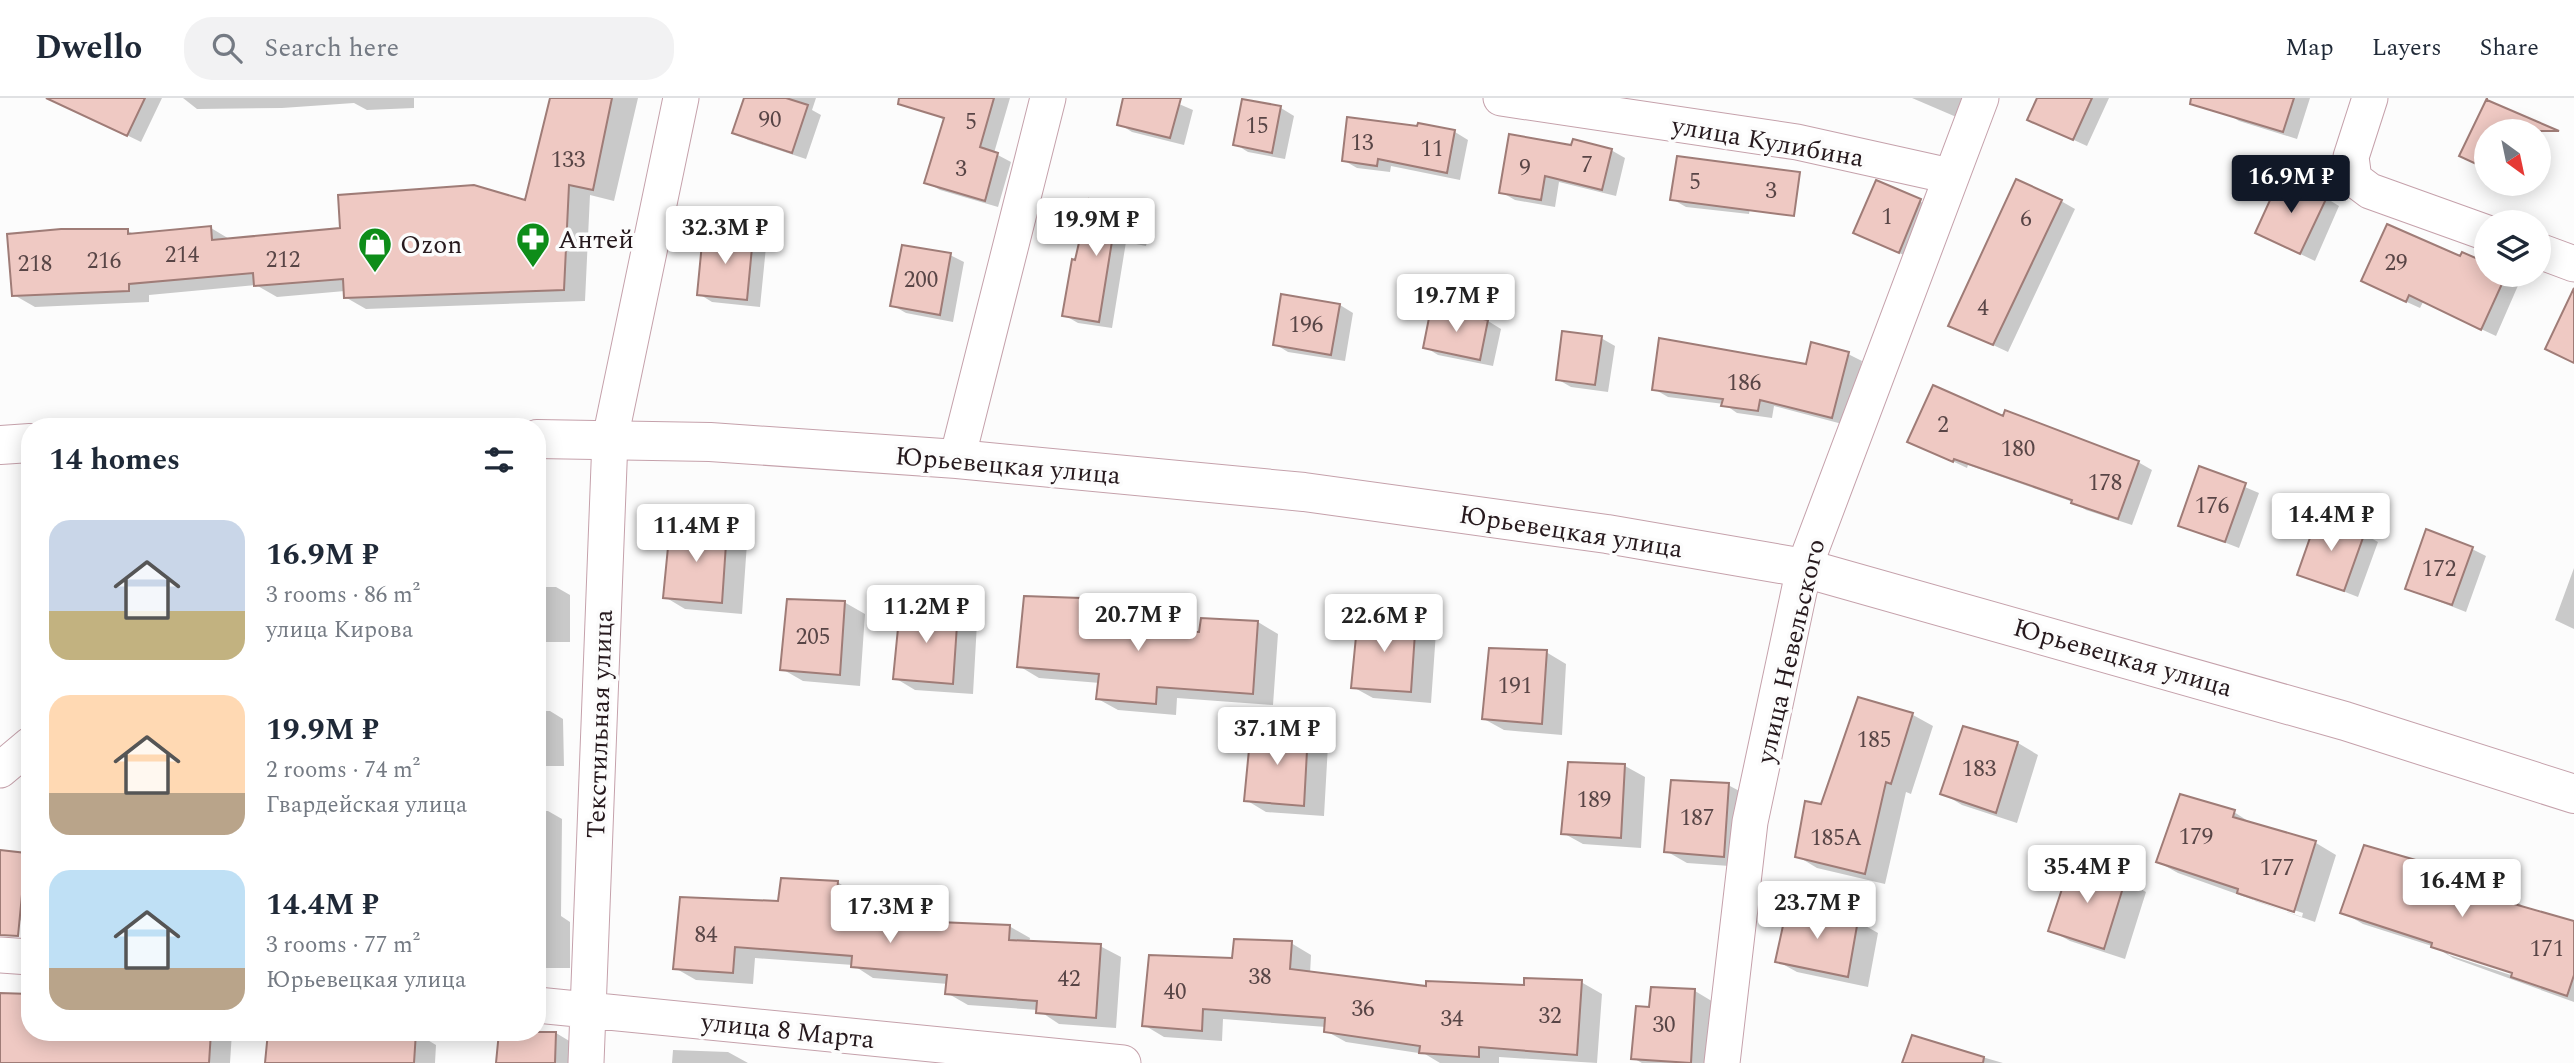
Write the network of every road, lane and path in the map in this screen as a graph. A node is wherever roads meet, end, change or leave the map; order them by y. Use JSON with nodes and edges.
{"nodes":[{"id":1,"x":681,"y":98,"type":"edge"},
{"id":2,"x":1048,"y":98,"type":"edge"},
{"id":3,"x":1501,"y":98,"type":"edge"},
{"id":4,"x":1981,"y":98,"type":"edge"},
{"id":5,"x":2370,"y":98,"type":"edge"},
{"id":6,"x":1950,"y":176,"type":"junction"},
{"id":7,"x":2474,"y":228,"type":"edge"},
{"id":8,"x":2551,"y":255,"type":"edge"},
{"id":9,"x":2574,"y":264,"type":"edge"},
{"id":10,"x":546,"y":439,"type":"edge"},
{"id":11,"x":610,"y":439,"type":"junction"},
{"id":12,"x":21,"y":444,"type":"edge"},
{"id":13,"x":0,"y":445,"type":"edge"},
{"id":14,"x":957,"y":458,"type":"junction"},
{"id":15,"x":1804,"y":568,"type":"junction"},
{"id":16,"x":21,"y":752,"type":"edge"},
{"id":17,"x":0,"y":769,"type":"edge"},
{"id":18,"x":2574,"y":794,"type":"edge"},
{"id":19,"x":0,"y":954,"type":"edge"},
{"id":20,"x":21,"y":956,"type":"edge"},
{"id":21,"x":546,"y":1006,"type":"edge"},
{"id":22,"x":588,"y":1010,"type":"junction"},
{"id":23,"x":586,"y":1063,"type":"edge"},
{"id":24,"x":1123,"y":1063,"type":"edge"},
{"id":25,"x":1721,"y":1063,"type":"edge"}],
"edges":[{"from":1,"to":11,"type":"street","name":"Текстильная улица"},
{"from":2,"to":14,"type":"street"},
{"from":3,"to":6,"type":"street","name":"улица Кулибина"},
{"from":4,"to":6,"type":"street","name":"улица Невельского"},
{"from":5,"to":7,"type":"street"},
{"from":6,"to":15,"type":"street","name":"улица Невельского"},
{"from":8,"to":9,"type":"street"},
{"from":10,"to":11,"type":"main road","name":"Юрьевецкая улица"},
{"from":11,"to":14,"type":"main road","name":"Юрьевецкая улица"},
{"from":11,"to":22,"type":"street","name":"Текстильная улица"},
{"from":12,"to":13,"type":"main road"},
{"from":14,"to":15,"type":"main road","name":"Юрьевецкая улица"},
{"from":15,"to":18,"type":"main road","name":"Юрьевецкая улица"},
{"from":15,"to":25,"type":"street","name":"улица Невельского"},
{"from":16,"to":17,"type":"street"},
{"from":19,"to":20,"type":"street"},
{"from":21,"to":22,"type":"street","name":"улица 8 Марта"},
{"from":22,"to":23,"type":"street","name":"Текстильная улица"},
{"from":22,"to":24,"type":"street","name":"улица 8 Марта"}]}
